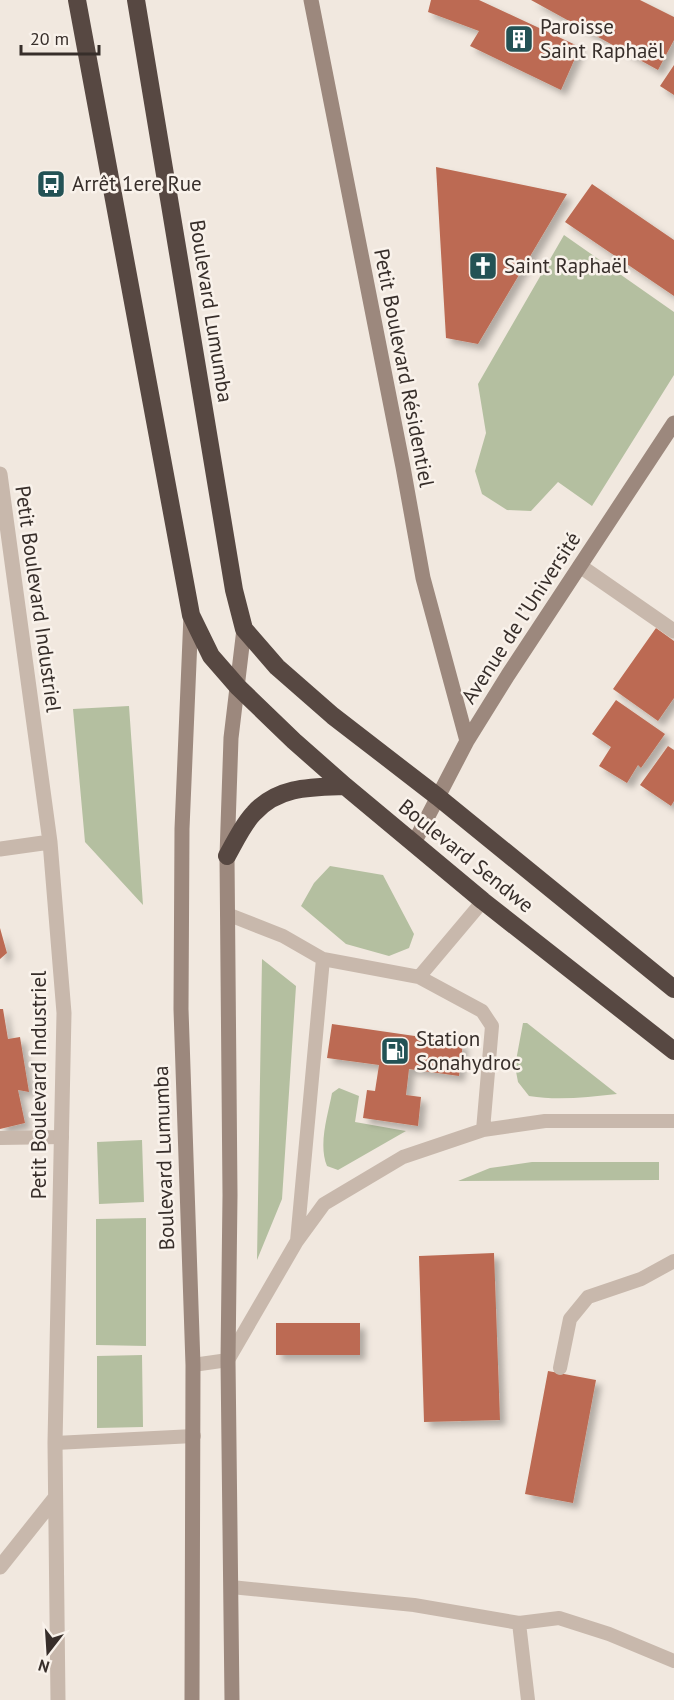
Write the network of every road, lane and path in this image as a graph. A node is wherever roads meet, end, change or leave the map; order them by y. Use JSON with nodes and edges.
{"nodes":[{"id":1,"x":77,"y":0,"type":"edge"},
{"id":2,"x":136,"y":0,"type":"edge"},
{"id":3,"x":311,"y":0,"type":"edge"},
{"id":4,"x":672,"y":429,"type":"edge"},
{"id":5,"x":0,"y":474,"type":"edge"},
{"id":6,"x":580,"y":566,"type":"junction"},
{"id":7,"x":191,"y":615,"type":"junction"},
{"id":8,"x":244,"y":629,"type":"junction"},
{"id":9,"x":674,"y":631,"type":"edge"},
{"id":10,"x":238,"y":687,"type":"junction"},
{"id":11,"x":333,"y":716,"type":"joint"},
{"id":12,"x":467,"y":741,"type":"junction"},
{"id":13,"x":345,"y":786,"type":"junction"},
{"id":14,"x":438,"y":797,"type":"junction"},
{"id":15,"x":50,"y":842,"type":"junction"},
{"id":16,"x":414,"y":843,"type":"junction"},
{"id":17,"x":0,"y":849,"type":"edge"},
{"id":18,"x":227,"y":856,"type":"junction"},
{"id":19,"x":483,"y":901,"type":"junction"},
{"id":20,"x":227,"y":914,"type":"junction"},
{"id":21,"x":323,"y":959,"type":"junction"},
{"id":22,"x":419,"y":977,"type":"junction"},
{"id":23,"x":674,"y":989,"type":"edge"},
{"id":24,"x":674,"y":1051,"type":"edge"},
{"id":25,"x":674,"y":1121,"type":"edge"},
{"id":26,"x":483,"y":1130,"type":"junction"},
{"id":27,"x":62,"y":1137,"type":"junction"},
{"id":28,"x":0,"y":1138,"type":"edge"},
{"id":29,"x":297,"y":1241,"type":"junction"},
{"id":30,"x":674,"y":1261,"type":"edge"},
{"id":31,"x":228,"y":1360,"type":"junction"},
{"id":32,"x":193,"y":1365,"type":"junction"},
{"id":33,"x":560,"y":1368,"type":"dead end"},
{"id":34,"x":194,"y":1436,"type":"junction"},
{"id":35,"x":55,"y":1443,"type":"junction"},
{"id":36,"x":56,"y":1498,"type":"junction"},
{"id":37,"x":0,"y":1568,"type":"edge"},
{"id":38,"x":231,"y":1587,"type":"junction"},
{"id":39,"x":519,"y":1623,"type":"junction"},
{"id":40,"x":674,"y":1661,"type":"edge"},
{"id":41,"x":58,"y":1700,"type":"edge"},
{"id":42,"x":192,"y":1700,"type":"edge"},
{"id":43,"x":232,"y":1700,"type":"edge"},
{"id":44,"x":528,"y":1700,"type":"edge"}],
"edges":[{"from":1,"to":7,"type":"highway","name":"Boulevard Lumumba"},
{"from":2,"to":8,"type":"highway","name":"Boulevard Lumumba"},
{"from":3,"to":12,"type":"main road","name":"Petit Boulevard Résidentiel"},
{"from":4,"to":6,"type":"main road","name":"Avenue de l’Université"},
{"from":5,"to":15,"type":"street","name":"Petit Boulevard Industriel"},
{"from":6,"to":9,"type":"street"},
{"from":6,"to":12,"type":"main road","name":"Avenue de l’Université"},
{"from":7,"to":10,"type":"highway","name":"Boulevard Lumumba"},
{"from":7,"to":32,"type":"main road","name":"Boulevard Lumumba"},
{"from":8,"to":10,"type":"main road","name":"Boulevard Lumumba"},
{"from":8,"to":11,"type":"highway","name":"Boulevard Lumumba"},
{"from":10,"to":13,"type":"highway","name":"Boulevard Sendwe"},
{"from":10,"to":18,"type":"main road","name":"Boulevard Lumumba"},
{"from":11,"to":14,"type":"highway","name":"Boulevard Sendwe"},
{"from":12,"to":14,"type":"main road","name":"Avenue de l’Université"},
{"from":13,"to":16,"type":"highway","name":"Boulevard Sendwe"},
{"from":13,"to":18,"type":"highway"},
{"from":14,"to":16,"type":"main road","name":"Avenue de l’Université"},
{"from":14,"to":23,"type":"highway","name":"Boulevard Sendwe"},
{"from":15,"to":17,"type":"street"},
{"from":15,"to":27,"type":"street","name":"Petit Boulevard Industriel"},
{"from":16,"to":19,"type":"highway","name":"Boulevard Sendwe"},
{"from":18,"to":20,"type":"main road","name":"Boulevard Lumumba"},
{"from":19,"to":22,"type":"lane"},
{"from":19,"to":24,"type":"highway","name":"Boulevard Sendwe"},
{"from":20,"to":21,"type":"lane"},
{"from":20,"to":31,"type":"main road","name":"Boulevard Lumumba"},
{"from":21,"to":22,"type":"lane"},
{"from":21,"to":29,"type":"lane"},
{"from":22,"to":26,"type":"lane"},
{"from":25,"to":26,"type":"lane"},
{"from":26,"to":29,"type":"lane"},
{"from":27,"to":28,"type":"lane"},
{"from":27,"to":35,"type":"street","name":"Petit Boulevard Industriel"},
{"from":29,"to":31,"type":"lane"},
{"from":30,"to":33,"type":"lane"},
{"from":31,"to":32,"type":"lane"},
{"from":31,"to":38,"type":"main road","name":"Boulevard Lumumba"},
{"from":32,"to":34,"type":"main road","name":"Boulevard Lumumba"},
{"from":34,"to":35,"type":"lane"},
{"from":34,"to":42,"type":"main road","name":"Boulevard Lumumba"},
{"from":35,"to":36,"type":"street","name":"Petit Boulevard Industriel"},
{"from":36,"to":37,"type":"street"},
{"from":36,"to":41,"type":"street","name":"Petit Boulevard Industriel"},
{"from":38,"to":39,"type":"lane"},
{"from":38,"to":43,"type":"main road","name":"Boulevard Lumumba"},
{"from":39,"to":40,"type":"lane"},
{"from":39,"to":44,"type":"lane"}]}
